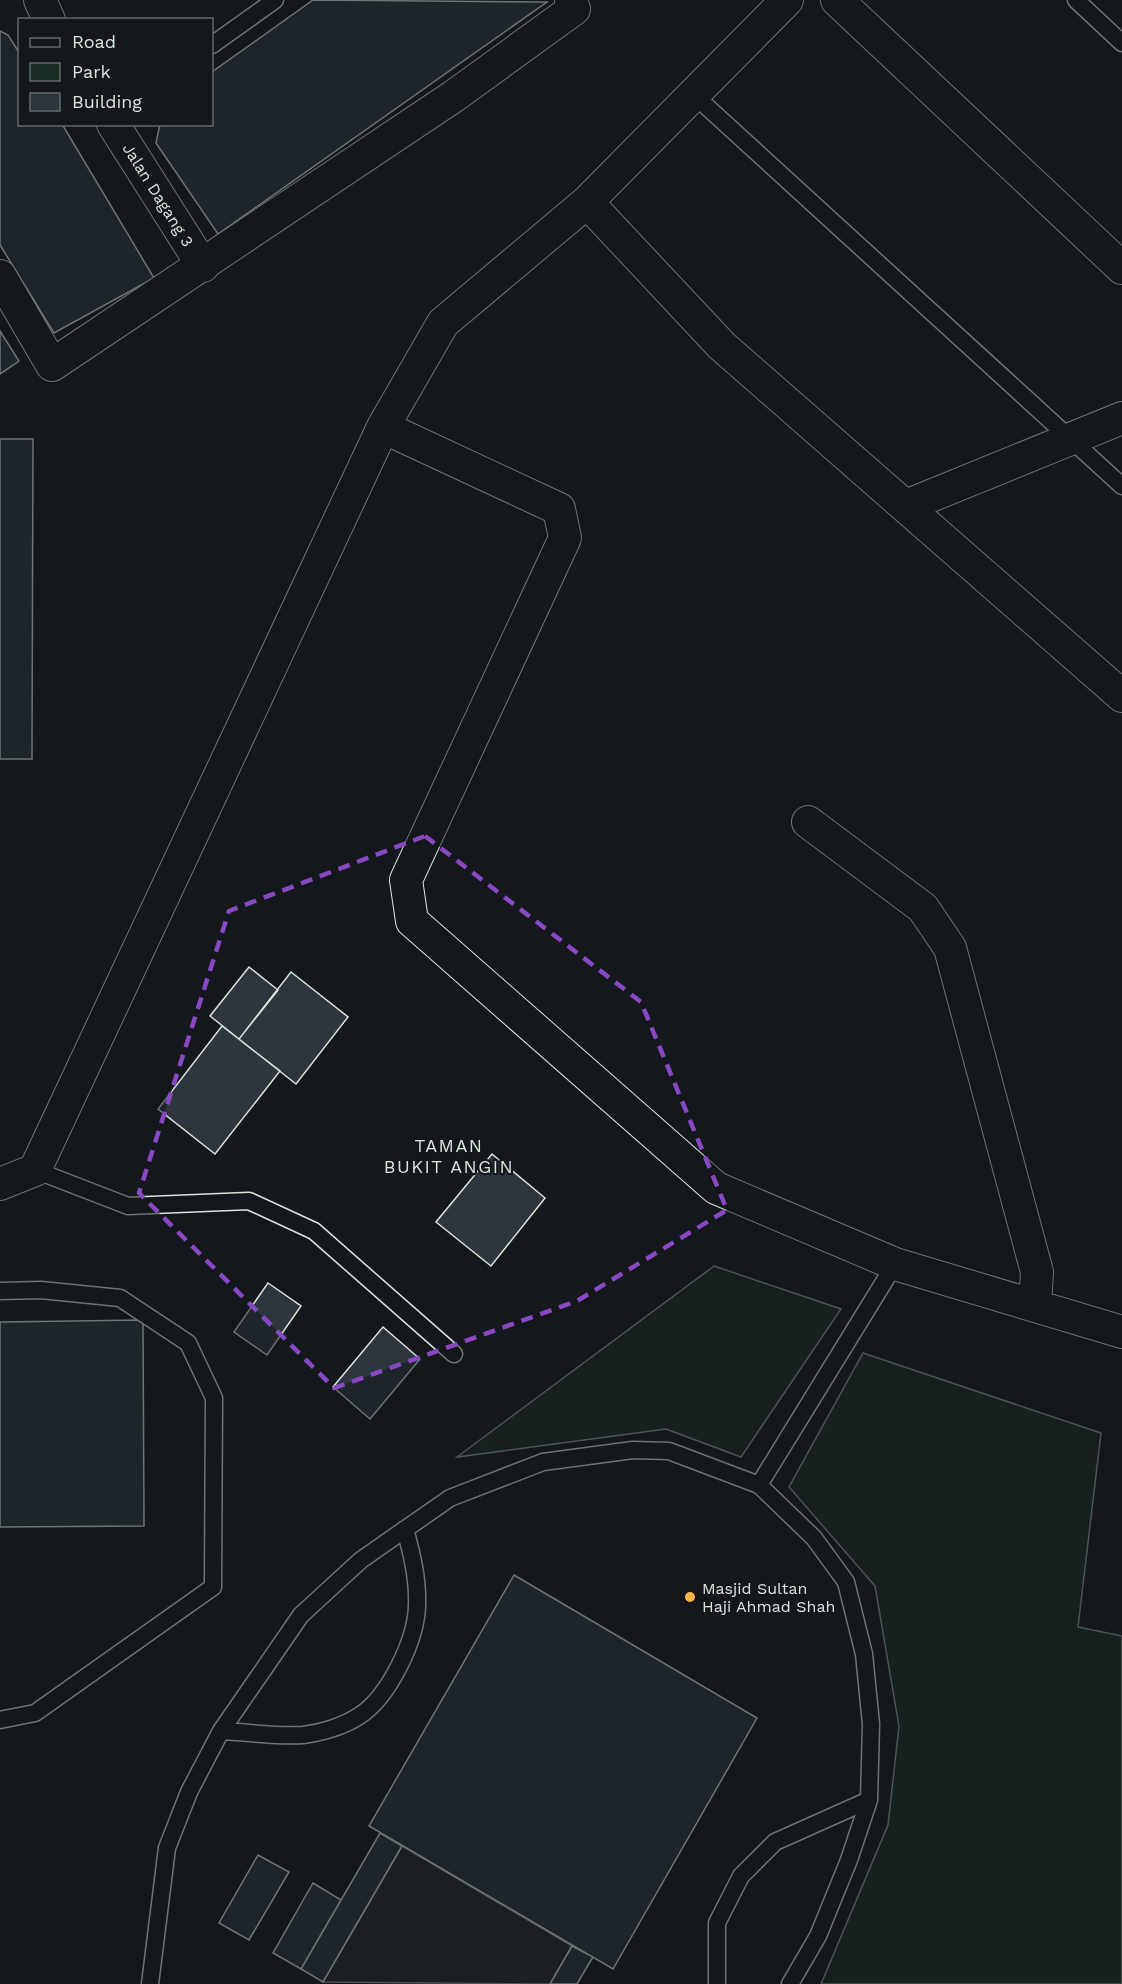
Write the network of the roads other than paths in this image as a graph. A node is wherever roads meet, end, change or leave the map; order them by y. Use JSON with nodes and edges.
{"nodes":[{"id":1,"x":40,"y":0,"type":"edge"},
{"id":2,"x":275,"y":0,"type":"edge"},
{"id":3,"x":572,"y":0,"type":"edge"},
{"id":4,"x":787,"y":0,"type":"edge"},
{"id":5,"x":837,"y":0,"type":"edge"},
{"id":6,"x":1076,"y":0,"type":"edge"},
{"id":7,"x":48,"y":18,"type":"edge"},
{"id":8,"x":213,"y":44,"type":"edge"},
{"id":9,"x":1122,"y":44,"type":"edge"},
{"id":10,"x":694,"y":95,"type":"junction"},
{"id":11,"x":114,"y":126,"type":"edge"},
{"id":12,"x":586,"y":202,"type":"junction"},
{"id":13,"x":203,"y":266,"type":"junction"},
{"id":14,"x":1122,"y":268,"type":"edge"},
{"id":15,"x":0,"y":276,"type":"edge"},
{"id":16,"x":1122,"y":418,"type":"edge"},
{"id":17,"x":383,"y":427,"type":"junction"},
{"id":18,"x":1070,"y":438,"type":"junction"},
{"id":19,"x":1122,"y":486,"type":"edge"},
{"id":20,"x":906,"y":506,"type":"junction"},
{"id":21,"x":1122,"y":696,"type":"edge"},
{"id":22,"x":808,"y":822,"type":"dead end"},
{"id":23,"x":36,"y":1170,"type":"junction"},
{"id":24,"x":0,"y":1184,"type":"edge"},
{"id":25,"x":895,"y":1264,"type":"junction"},
{"id":26,"x":0,"y":1291,"type":"edge"},
{"id":27,"x":1035,"y":1306,"type":"junction"},
{"id":28,"x":1122,"y":1332,"type":"edge"},
{"id":29,"x":454,"y":1354,"type":"dead end"},
{"id":30,"x":759,"y":1485,"type":"junction"},
{"id":31,"x":405,"y":1529,"type":"junction"},
{"id":32,"x":0,"y":1720,"type":"edge"},
{"id":33,"x":221,"y":1731,"type":"junction"},
{"id":34,"x":869,"y":1800,"type":"junction"},
{"id":35,"x":150,"y":1984,"type":"edge"},
{"id":36,"x":717,"y":1984,"type":"edge"},
{"id":37,"x":790,"y":1984,"type":"edge"}],
"edges":[{"from":1,"to":7,"type":"street"},
{"from":2,"to":8,"type":"lane"},
{"from":3,"to":13,"type":"street"},
{"from":4,"to":10,"type":"street"},
{"from":5,"to":14,"type":"street"},
{"from":6,"to":9,"type":"lane"},
{"from":10,"to":12,"type":"street"},
{"from":10,"to":18,"type":"lane"},
{"from":11,"to":13,"type":"street","name":"Jalan Dagang 3"},
{"from":12,"to":17,"type":"street"},
{"from":12,"to":20,"type":"street"},
{"from":13,"to":15,"type":"street"},
{"from":16,"to":18,"type":"street"},
{"from":17,"to":23,"type":"street"},
{"from":17,"to":25,"type":"street"},
{"from":18,"to":19,"type":"lane"},
{"from":18,"to":20,"type":"street"},
{"from":20,"to":21,"type":"street"},
{"from":22,"to":27,"type":"street"},
{"from":23,"to":24,"type":"street"},
{"from":23,"to":29,"type":"lane"},
{"from":25,"to":27,"type":"street"},
{"from":25,"to":30,"type":"lane"},
{"from":26,"to":32,"type":"lane"},
{"from":27,"to":28,"type":"street"},
{"from":30,"to":31,"type":"lane"},
{"from":30,"to":34,"type":"lane"},
{"from":31,"to":33,"type":"lane"},
{"from":31,"to":33,"type":"lane"},
{"from":33,"to":35,"type":"lane"},
{"from":34,"to":36,"type":"lane"},
{"from":34,"to":37,"type":"lane"}]}
